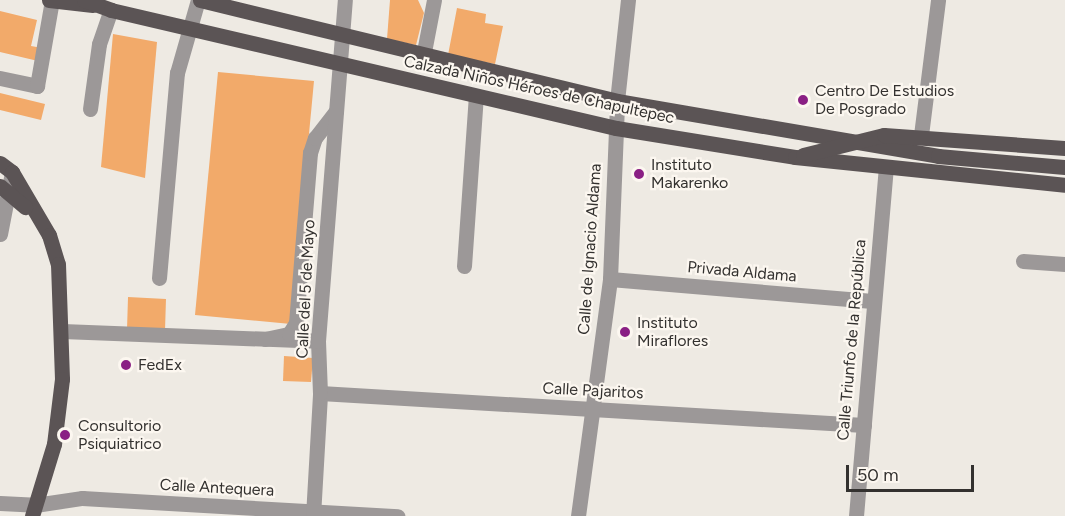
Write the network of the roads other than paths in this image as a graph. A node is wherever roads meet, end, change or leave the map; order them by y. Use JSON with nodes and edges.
{"nodes":[{"id":1,"x":50,"y":0,"type":"edge"},
{"id":2,"x":199,"y":0,"type":"edge"},
{"id":3,"x":345,"y":0,"type":"edge"},
{"id":4,"x":434,"y":0,"type":"edge"},
{"id":5,"x":628,"y":0,"type":"edge"},
{"id":6,"x":938,"y":0,"type":"edge"},
{"id":7,"x":89,"y":3,"type":"edge"},
{"id":8,"x":111,"y":10,"type":"junction"},
{"id":9,"x":188,"y":29,"type":"junction"},
{"id":10,"x":342,"y":36,"type":"junction"},
{"id":11,"x":423,"y":57,"type":"junction"},
{"id":12,"x":340,"y":65,"type":"junction"},
{"id":13,"x":0,"y":78,"type":"edge"},
{"id":14,"x":476,"y":96,"type":"junction"},
{"id":15,"x":617,"y":102,"type":"junction"},
{"id":16,"x":90,"y":109,"type":"dead end"},
{"id":17,"x":336,"y":111,"type":"junction"},
{"id":18,"x":616,"y":128,"type":"junction"},
{"id":19,"x":921,"y":135,"type":"junction"},
{"id":20,"x":855,"y":142,"type":"junction"},
{"id":21,"x":1065,"y":148,"type":"edge"},
{"id":22,"x":795,"y":157,"type":"junction"},
{"id":23,"x":1065,"y":166,"type":"edge"},
{"id":24,"x":6,"y":167,"type":"edge"},
{"id":25,"x":886,"y":168,"type":"junction"},
{"id":26,"x":1065,"y":185,"type":"edge"},
{"id":27,"x":4,"y":188,"type":"edge"},
{"id":28,"x":33,"y":214,"type":"junction"},
{"id":29,"x":0,"y":234,"type":"edge"},
{"id":30,"x":1023,"y":261,"type":"dead end"},
{"id":31,"x":1065,"y":264,"type":"edge"},
{"id":32,"x":464,"y":266,"type":"dead end"},
{"id":33,"x":159,"y":278,"type":"dead end"},
{"id":34,"x":610,"y":279,"type":"junction"},
{"id":35,"x":872,"y":300,"type":"junction"},
{"id":36,"x":63,"y":331,"type":"junction"},
{"id":37,"x":265,"y":339,"type":"junction"},
{"id":38,"x":318,"y":341,"type":"junction"},
{"id":39,"x":320,"y":393,"type":"junction"},
{"id":40,"x":594,"y":409,"type":"junction"},
{"id":41,"x":864,"y":425,"type":"junction"},
{"id":42,"x":0,"y":503,"type":"edge"},
{"id":43,"x":34,"y":511,"type":"edge"},
{"id":44,"x":313,"y":514,"type":"edge"},
{"id":45,"x":397,"y":516,"type":"edge"},
{"id":46,"x":578,"y":516,"type":"edge"},
{"id":47,"x":855,"y":516,"type":"edge"}],
"edges":[{"from":1,"to":7,"type":"main road","name":"Calzada Niños Héroes de Chapultepec"},
{"from":1,"to":13,"type":"street"},
{"from":2,"to":9,"type":"street"},
{"from":2,"to":10,"type":"main road","name":"Calzada Niños Héroes de Chapultepec"},
{"from":3,"to":10,"type":"street","name":"Calle del 5 de Mayo"},
{"from":4,"to":11,"type":"street"},
{"from":5,"to":15,"type":"street","name":"Calle de Ignacio Aldama"},
{"from":6,"to":19,"type":"street"},
{"from":7,"to":8,"type":"main road","name":"Calzada Niños Héroes de Chapultepec"},
{"from":8,"to":9,"type":"main road","name":"Calzada Niños Héroes de Chapultepec"},
{"from":8,"to":16,"type":"street"},
{"from":9,"to":12,"type":"main road","name":"Calzada Niños Héroes de Chapultepec"},
{"from":9,"to":33,"type":"street"},
{"from":10,"to":11,"type":"main road","name":"Calzada Niños Héroes de Chapultepec"},
{"from":10,"to":12,"type":"street","name":"Calle del 5 de Mayo"},
{"from":11,"to":15,"type":"main road","name":"Calzada Niños Héroes de Chapultepec"},
{"from":12,"to":14,"type":"main road","name":"Calzada Niños Héroes de Chapultepec"},
{"from":12,"to":17,"type":"street","name":"Calle del 5 de Mayo"},
{"from":14,"to":18,"type":"main road","name":"Calzada Niños Héroes de Chapultepec"},
{"from":14,"to":32,"type":"street"},
{"from":15,"to":18,"type":"street","name":"Calle de Ignacio Aldama"},
{"from":15,"to":20,"type":"main road","name":"Calzada Niños Héroes de Chapultepec"},
{"from":17,"to":37,"type":"street"},
{"from":17,"to":38,"type":"street","name":"Calle del 5 de Mayo"},
{"from":18,"to":22,"type":"main road","name":"Calzada Niños Héroes de Chapultepec"},
{"from":18,"to":34,"type":"street","name":"Calle de Ignacio Aldama"},
{"from":19,"to":20,"type":"main road"},
{"from":19,"to":21,"type":"main road"},
{"from":20,"to":22,"type":"main road"},
{"from":20,"to":23,"type":"main road","name":"Calzada Niños Héroes de Chapultepec"},
{"from":22,"to":25,"type":"main road","name":"Calzada Niños Héroes de Chapultepec"},
{"from":24,"to":27,"type":"street"},
{"from":24,"to":28,"type":"main road"},
{"from":25,"to":26,"type":"main road","name":"Calzada Niños Héroes de Chapultepec"},
{"from":25,"to":35,"type":"street","name":"Calle Triunfo de la República"},
{"from":27,"to":28,"type":"main road"},
{"from":27,"to":29,"type":"street"},
{"from":28,"to":36,"type":"main road"},
{"from":30,"to":31,"type":"street"},
{"from":34,"to":35,"type":"street","name":"Privada Aldama"},
{"from":34,"to":40,"type":"street","name":"Calle de Ignacio Aldama"},
{"from":35,"to":41,"type":"street","name":"Calle Triunfo de la República"},
{"from":36,"to":37,"type":"street"},
{"from":36,"to":43,"type":"main road"},
{"from":37,"to":38,"type":"street"},
{"from":38,"to":39,"type":"street","name":"Calle del 5 de Mayo"},
{"from":39,"to":40,"type":"street","name":"Calle Pajaritos"},
{"from":39,"to":44,"type":"street","name":"Calle del 5 de Mayo"},
{"from":40,"to":41,"type":"street","name":"Calle Pajaritos"},
{"from":40,"to":46,"type":"street","name":"Calle de Ignacio Aldama"},
{"from":41,"to":47,"type":"street","name":"Calle Triunfo de la República"},
{"from":42,"to":43,"type":"street","name":"Calle Antequera"},
{"from":43,"to":44,"type":"street","name":"Calle Antequera"},
{"from":44,"to":45,"type":"street","name":"Calle Antequera"}]}
